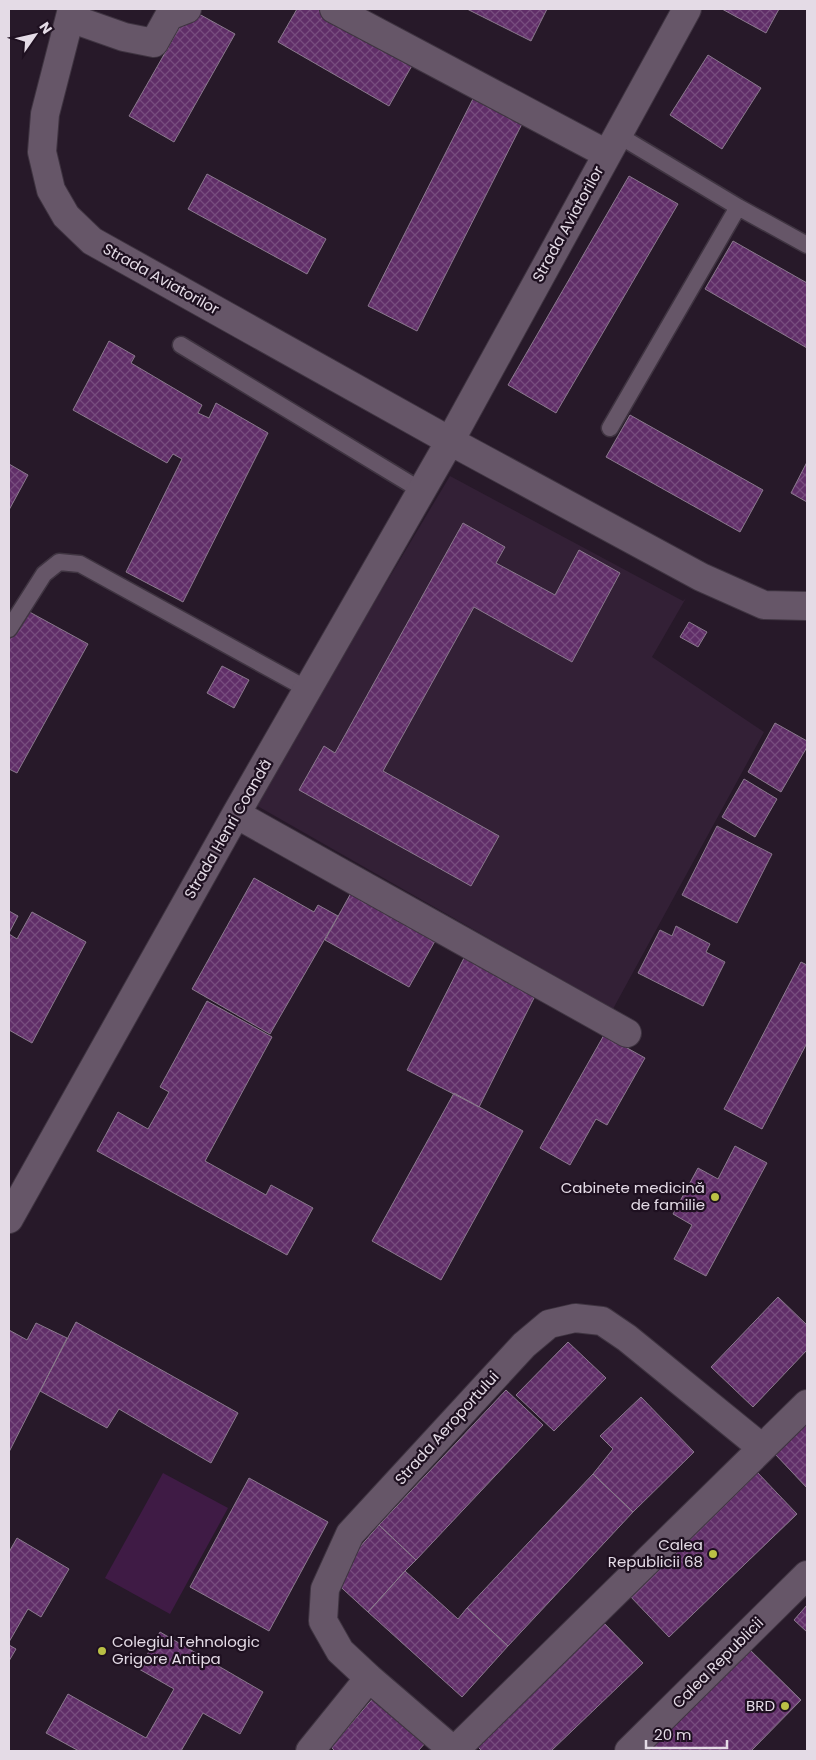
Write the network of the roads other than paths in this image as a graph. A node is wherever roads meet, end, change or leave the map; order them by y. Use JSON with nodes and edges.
{"nodes":[{"id":1,"x":187,"y":9,"type":"edge"},
{"id":2,"x":334,"y":9,"type":"edge"},
{"id":3,"x":687,"y":9,"type":"edge"},
{"id":4,"x":71,"y":14,"type":"edge"},
{"id":5,"x":612,"y":145,"type":"junction"},
{"id":6,"x":738,"y":207,"type":"junction"},
{"id":7,"x":807,"y":245,"type":"edge"},
{"id":8,"x":181,"y":345,"type":"dead end"},
{"id":9,"x":610,"y":428,"type":"dead end"},
{"id":10,"x":450,"y":441,"type":"junction"},
{"id":11,"x":422,"y":491,"type":"junction"},
{"id":12,"x":807,"y":606,"type":"edge"},
{"id":13,"x":9,"y":629,"type":"edge"},
{"id":14,"x":307,"y":689,"type":"junction"},
{"id":15,"x":236,"y":814,"type":"junction"},
{"id":16,"x":627,"y":1033,"type":"dead end"},
{"id":17,"x":9,"y":1218,"type":"edge"},
{"id":18,"x":807,"y":1404,"type":"edge"},
{"id":19,"x":762,"y":1448,"type":"junction"},
{"id":20,"x":807,"y":1575,"type":"edge"},
{"id":21,"x":369,"y":1678,"type":"junction"},
{"id":22,"x":310,"y":1751,"type":"edge"},
{"id":23,"x":454,"y":1751,"type":"edge"},
{"id":24,"x":629,"y":1751,"type":"edge"}],
"edges":[{"from":1,"to":4,"type":"street"},
{"from":2,"to":5,"type":"street"},
{"from":3,"to":5,"type":"street","name":"Strada Aviatorilor"},
{"from":4,"to":10,"type":"street","name":"Strada Aviatorilor"},
{"from":5,"to":6,"type":"lane"},
{"from":5,"to":10,"type":"street","name":"Strada Aviatorilor"},
{"from":6,"to":7,"type":"lane"},
{"from":6,"to":9,"type":"lane"},
{"from":8,"to":11,"type":"lane"},
{"from":10,"to":11,"type":"street","name":"Strada Henri Coandă"},
{"from":10,"to":12,"type":"street","name":"Strada Aviatorilor"},
{"from":11,"to":14,"type":"street","name":"Strada Henri Coandă"},
{"from":13,"to":14,"type":"lane"},
{"from":14,"to":15,"type":"street","name":"Strada Henri Coandă"},
{"from":15,"to":16,"type":"street"},
{"from":15,"to":17,"type":"street","name":"Strada Henri Coandă"},
{"from":18,"to":19,"type":"street"},
{"from":19,"to":21,"type":"street","name":"Strada Aeroportului"},
{"from":19,"to":23,"type":"street"},
{"from":20,"to":24,"type":"street","name":"Calea Republicii"},
{"from":21,"to":22,"type":"street"},
{"from":21,"to":23,"type":"street","name":"Strada Aeroportului"}]}
